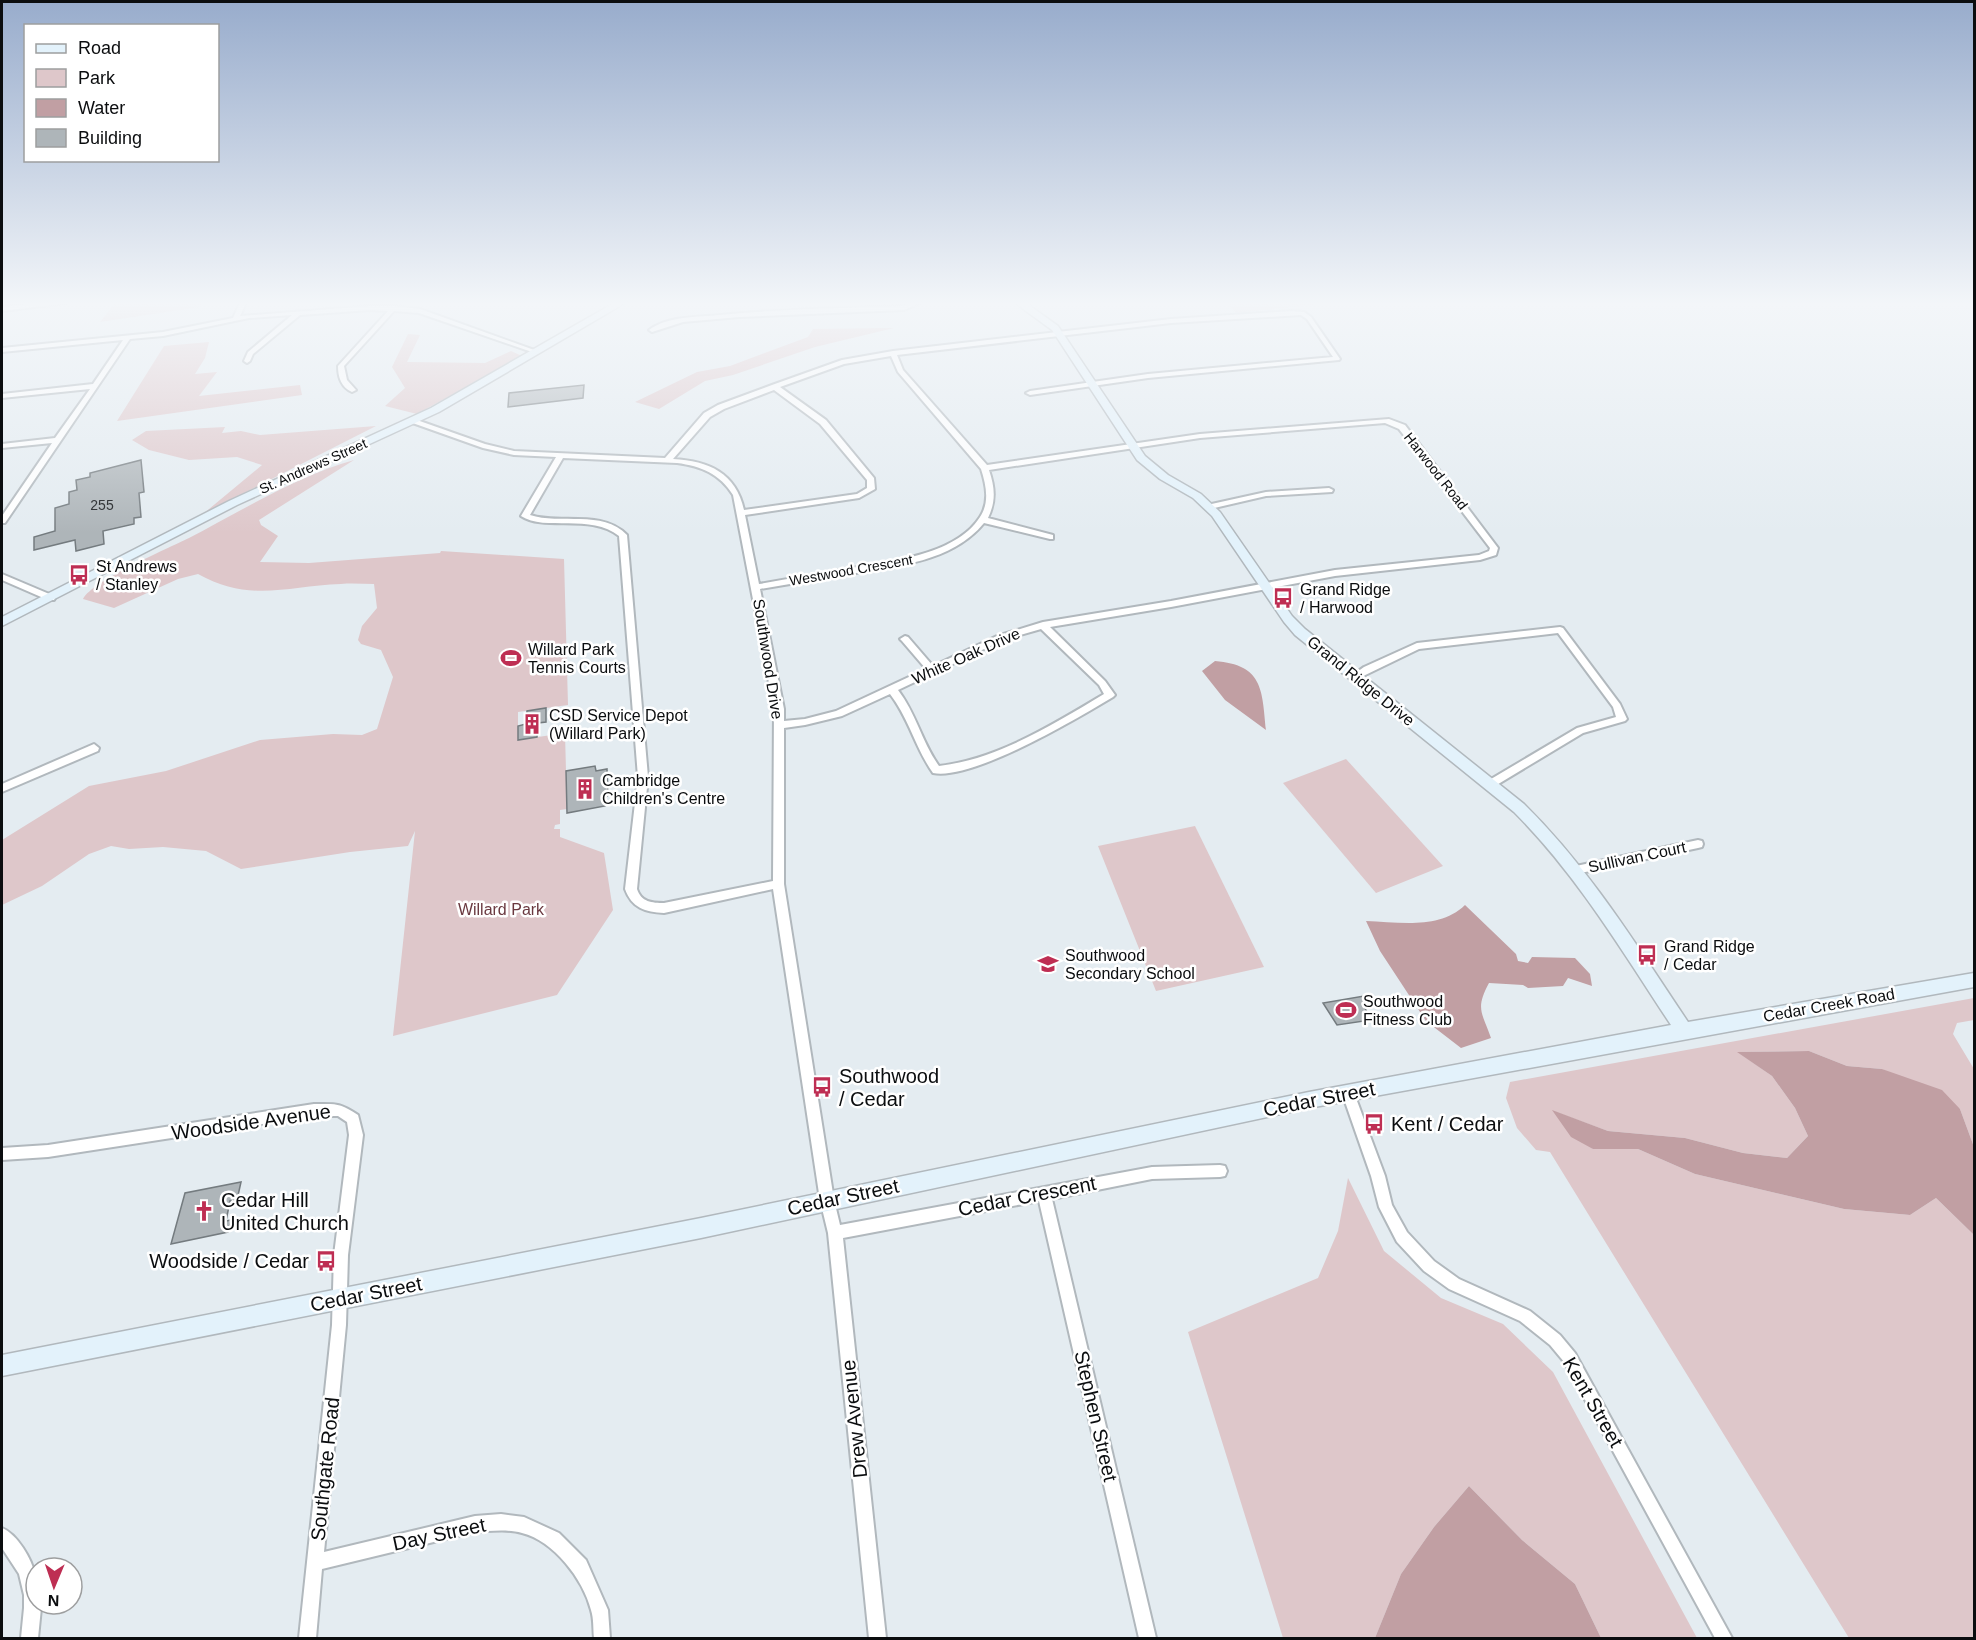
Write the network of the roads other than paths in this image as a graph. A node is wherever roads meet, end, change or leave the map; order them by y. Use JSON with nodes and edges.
{"nodes":[{"id":1,"x":100,"y":380,"type":"edge"},
{"id":2,"x":343,"y":380,"type":"edge"},
{"id":3,"x":488,"y":380,"type":"edge"},
{"id":4,"x":792,"y":380,"type":"edge"},
{"id":5,"x":908,"y":380,"type":"edge"},
{"id":6,"x":1089,"y":380,"type":"edge"},
{"id":7,"x":1136,"y":380,"type":"edge"},
{"id":8,"x":1092,"y":384,"type":"junction"},
{"id":9,"x":96,"y":386,"type":"junction"},
{"id":10,"x":774,"y":386,"type":"junction"},
{"id":11,"x":352,"y":390,"type":"dead end"},
{"id":12,"x":1030,"y":393,"type":"dead end"},
{"id":13,"x":2,"y":396,"type":"edge"},
{"id":14,"x":411,"y":421,"type":"junction"},
{"id":15,"x":57,"y":441,"type":"junction"},
{"id":16,"x":2,"y":446,"type":"edge"},
{"id":17,"x":1132,"y":446,"type":"junction"},
{"id":18,"x":561,"y":455,"type":"junction"},
{"id":19,"x":667,"y":460,"type":"junction"},
{"id":20,"x":985,"y":468,"type":"junction"},
{"id":21,"x":1329,"y":490,"type":"dead end"},
{"id":22,"x":14,"y":503,"type":"junction"},
{"id":23,"x":2,"y":504,"type":"edge"},
{"id":24,"x":1210,"y":507,"type":"junction"},
{"id":25,"x":741,"y":513,"type":"junction"},
{"id":26,"x":984,"y":520,"type":"junction"},
{"id":27,"x":2,"y":521,"type":"edge"},
{"id":28,"x":1050,"y":537,"type":"dead end"},
{"id":29,"x":2,"y":577,"type":"edge"},
{"id":30,"x":1266,"y":586,"type":"junction"},
{"id":31,"x":756,"y":587,"type":"junction"},
{"id":32,"x":51,"y":597,"type":"junction"},
{"id":33,"x":2,"y":622,"type":"edge"},
{"id":34,"x":1043,"y":625,"type":"junction"},
{"id":35,"x":905,"y":639,"type":"dead end"},
{"id":36,"x":931,"y":669,"type":"junction"},
{"id":37,"x":1355,"y":677,"type":"junction"},
{"id":38,"x":892,"y":689,"type":"junction"},
{"id":39,"x":779,"y":725,"type":"junction"},
{"id":40,"x":94,"y":748,"type":"dead end"},
{"id":41,"x":1490,"y":785,"type":"junction"},
{"id":42,"x":2,"y":788,"type":"edge"},
{"id":43,"x":1698,"y":844,"type":"dead end"},
{"id":44,"x":1576,"y":870,"type":"junction"},
{"id":45,"x":778,"y":884,"type":"junction"},
{"id":46,"x":1974,"y":980,"type":"edge"},
{"id":47,"x":1684,"y":1031,"type":"junction"},
{"id":48,"x":1348,"y":1093,"type":"junction"},
{"id":49,"x":2,"y":1154,"type":"edge"},
{"id":50,"x":1220,"y":1171,"type":"dead end"},
{"id":51,"x":1044,"y":1193,"type":"junction"},
{"id":52,"x":827,"y":1200,"type":"junction"},
{"id":53,"x":835,"y":1233,"type":"junction"},
{"id":54,"x":339,"y":1299,"type":"junction"},
{"id":55,"x":2,"y":1366,"type":"edge"},
{"id":56,"x":2,"y":1536,"type":"edge"},
{"id":57,"x":315,"y":1562,"type":"junction"},
{"id":58,"x":30,"y":1638,"type":"edge"},
{"id":59,"x":307,"y":1638,"type":"edge"},
{"id":60,"x":602,"y":1638,"type":"edge"},
{"id":61,"x":877,"y":1638,"type":"edge"},
{"id":62,"x":1148,"y":1638,"type":"edge"},
{"id":63,"x":1724,"y":1638,"type":"edge"}],
"edges":[{"from":1,"to":9,"type":"street"},
{"from":2,"to":11,"type":"street"},
{"from":3,"to":14,"type":"main road","name":"St. Andrews Street"},
{"from":4,"to":10,"type":"street"},
{"from":5,"to":20,"type":"street"},
{"from":6,"to":8,"type":"main road","name":"Grand Ridge Drive"},
{"from":7,"to":8,"type":"street"},
{"from":8,"to":12,"type":"street"},
{"from":8,"to":17,"type":"main road","name":"Grand Ridge Drive"},
{"from":9,"to":13,"type":"street"},
{"from":9,"to":15,"type":"street"},
{"from":10,"to":19,"type":"street"},
{"from":10,"to":25,"type":"street"},
{"from":14,"to":18,"type":"street","name":"Southwood Drive"},
{"from":14,"to":32,"type":"main road","name":"St. Andrews Street"},
{"from":15,"to":16,"type":"street"},
{"from":15,"to":22,"type":"street"},
{"from":17,"to":20,"type":"street","name":"Harwood Road"},
{"from":17,"to":24,"type":"main road","name":"Grand Ridge Drive"},
{"from":17,"to":30,"type":"street","name":"Harwood Road"},
{"from":18,"to":19,"type":"street","name":"Southwood Drive"},
{"from":18,"to":45,"type":"street"},
{"from":19,"to":25,"type":"street","name":"Southwood Drive"},
{"from":20,"to":26,"type":"street"},
{"from":21,"to":24,"type":"street"},
{"from":22,"to":23,"type":"street"},
{"from":22,"to":27,"type":"street"},
{"from":24,"to":30,"type":"main road","name":"Grand Ridge Drive"},
{"from":25,"to":31,"type":"street","name":"Southwood Drive"},
{"from":26,"to":28,"type":"street"},
{"from":26,"to":31,"type":"street","name":"Westwood Crescent"},
{"from":29,"to":32,"type":"street"},
{"from":30,"to":34,"type":"street","name":"White Oak Drive"},
{"from":30,"to":37,"type":"main road","name":"Grand Ridge Drive"},
{"from":31,"to":39,"type":"street","name":"Southwood Drive"},
{"from":32,"to":33,"type":"main road","name":"St. Andrews Street"},
{"from":34,"to":36,"type":"street","name":"White Oak Drive"},
{"from":34,"to":38,"type":"street"},
{"from":35,"to":36,"type":"street"},
{"from":36,"to":38,"type":"street","name":"White Oak Drive"},
{"from":37,"to":41,"type":"main road","name":"Grand Ridge Drive"},
{"from":37,"to":41,"type":"street"},
{"from":38,"to":39,"type":"street","name":"White Oak Drive"},
{"from":39,"to":45,"type":"street","name":"Southwood Drive"},
{"from":40,"to":42,"type":"street"},
{"from":41,"to":44,"type":"main road","name":"Grand Ridge Drive"},
{"from":43,"to":44,"type":"street","name":"Sullivan Court"},
{"from":44,"to":47,"type":"main road","name":"Grand Ridge Drive"},
{"from":45,"to":52,"type":"street","name":"Southwood Drive"},
{"from":46,"to":47,"type":"main road","name":"Cedar Creek Road"},
{"from":47,"to":48,"type":"main road","name":"Cedar Street"},
{"from":48,"to":52,"type":"main road","name":"Cedar Street"},
{"from":48,"to":63,"type":"street","name":"Kent Street"},
{"from":49,"to":54,"type":"street","name":"Woodside Avenue"},
{"from":50,"to":51,"type":"street","name":"Cedar Crescent"},
{"from":51,"to":53,"type":"street","name":"Cedar Crescent"},
{"from":51,"to":62,"type":"street","name":"Stephen Street"},
{"from":52,"to":53,"type":"street","name":"Drew Avenue"},
{"from":52,"to":54,"type":"main road","name":"Cedar Street"},
{"from":53,"to":61,"type":"street","name":"Drew Avenue"},
{"from":54,"to":55,"type":"main road","name":"Cedar Street"},
{"from":54,"to":57,"type":"street","name":"Southgate Road"},
{"from":56,"to":58,"type":"street"},
{"from":57,"to":59,"type":"street","name":"Southgate Road"},
{"from":57,"to":60,"type":"street","name":"Day Street"}]}
